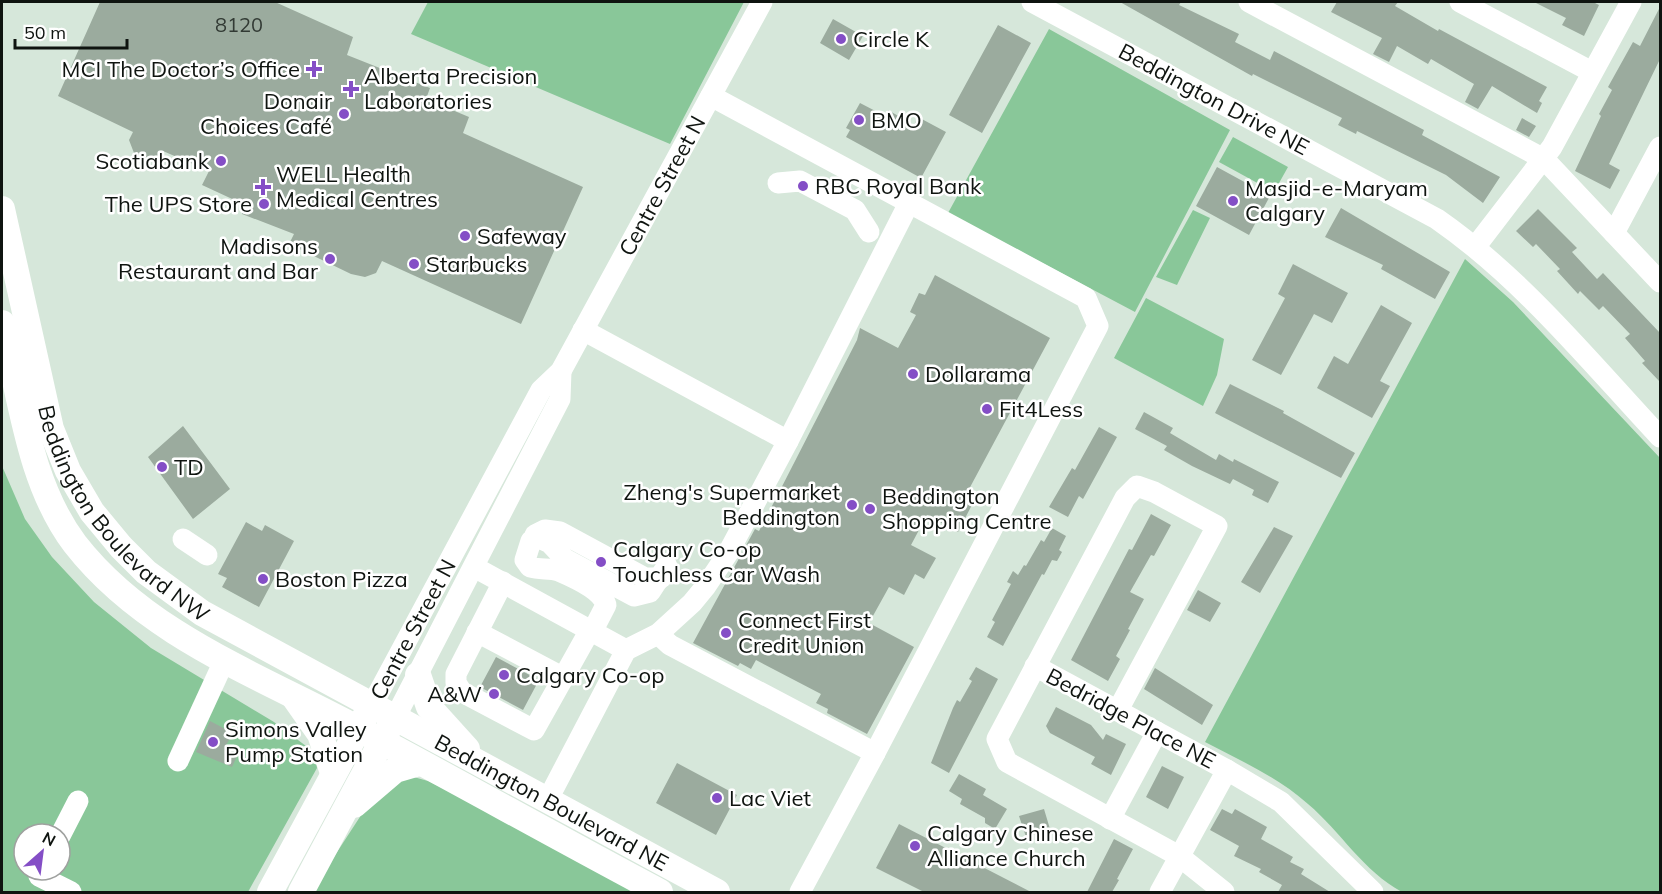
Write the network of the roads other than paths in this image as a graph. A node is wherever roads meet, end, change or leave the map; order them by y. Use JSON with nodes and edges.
{"nodes":[{"id":1,"x":762,"y":2,"type":"edge"},
{"id":2,"x":1032,"y":2,"type":"edge"},
{"id":3,"x":1249,"y":2,"type":"edge"},
{"id":4,"x":1460,"y":2,"type":"edge"},
{"id":5,"x":1631,"y":2,"type":"edge"},
{"id":6,"x":1592,"y":72,"type":"junction"},
{"id":7,"x":711,"y":96,"type":"junction"},
{"id":8,"x":1660,"y":147,"type":"edge"},
{"id":9,"x":1544,"y":159,"type":"junction"},
{"id":10,"x":778,"y":183,"type":"dead end"},
{"id":11,"x":909,"y":203,"type":"junction"},
{"id":12,"x":2,"y":209,"type":"edge"},
{"id":13,"x":869,"y":232,"type":"dead end"},
{"id":14,"x":1614,"y":233,"type":"junction"},
{"id":15,"x":1476,"y":246,"type":"junction"},
{"id":16,"x":1660,"y":282,"type":"edge"},
{"id":17,"x":2,"y":322,"type":"edge"},
{"id":18,"x":583,"y":330,"type":"junction"},
{"id":19,"x":561,"y":370,"type":"junction"},
{"id":20,"x":1660,"y":437,"type":"edge"},
{"id":21,"x":788,"y":441,"type":"junction"},
{"id":22,"x":183,"y":539,"type":"dead end"},
{"id":23,"x":207,"y":555,"type":"dead end"},
{"id":24,"x":474,"y":567,"type":"junction"},
{"id":25,"x":664,"y":572,"type":"dead end"},
{"id":26,"x":503,"y":582,"type":"junction"},
{"id":27,"x":591,"y":631,"type":"junction"},
{"id":28,"x":658,"y":634,"type":"junction"},
{"id":29,"x":474,"y":638,"type":"junction"},
{"id":30,"x":626,"y":651,"type":"junction"},
{"id":31,"x":225,"y":659,"type":"junction"},
{"id":32,"x":1035,"y":666,"type":"junction"},
{"id":33,"x":418,"y":675,"type":"junction"},
{"id":34,"x":564,"y":678,"type":"junction"},
{"id":35,"x":292,"y":694,"type":"junction"},
{"id":36,"x":1118,"y":711,"type":"junction"},
{"id":37,"x":384,"y":712,"type":"junction"},
{"id":38,"x":358,"y":729,"type":"junction"},
{"id":39,"x":1157,"y":732,"type":"junction"},
{"id":40,"x":382,"y":741,"type":"junction"},
{"id":41,"x":875,"y":753,"type":"junction"},
{"id":42,"x":178,"y":761,"type":"dead end"},
{"id":43,"x":419,"y":763,"type":"junction"},
{"id":44,"x":1227,"y":770,"type":"junction"},
{"id":45,"x":489,"y":771,"type":"junction"},
{"id":46,"x":333,"y":773,"type":"junction"},
{"id":47,"x":78,"y":801,"type":"dead end"},
{"id":48,"x":547,"y":801,"type":"junction"},
{"id":49,"x":340,"y":818,"type":"junction"},
{"id":50,"x":1110,"y":819,"type":"junction"},
{"id":51,"x":67,"y":822,"type":"edge"},
{"id":52,"x":1179,"y":856,"type":"junction"},
{"id":53,"x":45,"y":882,"type":"edge"},
{"id":54,"x":70,"y":892,"type":"edge"},
{"id":55,"x":270,"y":892,"type":"edge"},
{"id":56,"x":301,"y":892,"type":"edge"},
{"id":57,"x":660,"y":892,"type":"edge"},
{"id":58,"x":717,"y":892,"type":"edge"},
{"id":59,"x":800,"y":892,"type":"edge"},
{"id":60,"x":1160,"y":892,"type":"edge"},
{"id":61,"x":1224,"y":892,"type":"edge"},
{"id":62,"x":1373,"y":892,"type":"edge"}],
"edges":[{"from":1,"to":7,"type":"street","name":"Centre Street N"},
{"from":2,"to":15,"type":"street","name":"Beddington Drive NE"},
{"from":3,"to":9,"type":"street"},
{"from":4,"to":6,"type":"street"},
{"from":5,"to":6,"type":"street"},
{"from":6,"to":9,"type":"street"},
{"from":7,"to":11,"type":"street"},
{"from":7,"to":18,"type":"street","name":"Centre Street N"},
{"from":8,"to":14,"type":"street"},
{"from":9,"to":14,"type":"street"},
{"from":9,"to":15,"type":"street"},
{"from":10,"to":13,"type":"street"},
{"from":11,"to":21,"type":"street"},
{"from":11,"to":41,"type":"street"},
{"from":12,"to":37,"type":"main road","name":"Beddington Boulevard NW"},
{"from":14,"to":16,"type":"street"},
{"from":15,"to":20,"type":"street","name":"Beddington Drive NE"},
{"from":17,"to":31,"type":"main road","name":"Beddington Boulevard NW"},
{"from":18,"to":19,"type":"street","name":"Centre Street N"},
{"from":18,"to":21,"type":"street"},
{"from":19,"to":24,"type":"street","name":"Centre Street N"},
{"from":19,"to":37,"type":"street","name":"Centre Street N"},
{"from":21,"to":28,"type":"street"},
{"from":22,"to":23,"type":"street"},
{"from":24,"to":26,"type":"street"},
{"from":24,"to":33,"type":"street","name":"Centre Street N"},
{"from":25,"to":27,"type":"street"},
{"from":26,"to":27,"type":"street"},
{"from":26,"to":29,"type":"street"},
{"from":27,"to":30,"type":"street"},
{"from":27,"to":34,"type":"street"},
{"from":28,"to":30,"type":"street"},
{"from":28,"to":41,"type":"street"},
{"from":29,"to":34,"type":"street"},
{"from":29,"to":34,"type":"street"},
{"from":30,"to":48,"type":"street"},
{"from":31,"to":35,"type":"main road","name":"Beddington Boulevard NW"},
{"from":31,"to":42,"type":"street"},
{"from":32,"to":36,"type":"street","name":"Bedridge Place NE"},
{"from":32,"to":36,"type":"street","name":"Bedridge Place NE"},
{"from":32,"to":50,"type":"street","name":"Bedridge Place NE"},
{"from":33,"to":37,"type":"street","name":"Centre Street N"},
{"from":33,"to":45,"type":"main road"},
{"from":35,"to":38,"type":"main road","name":"Beddington Boulevard NW"},
{"from":35,"to":46,"type":"main road"},
{"from":36,"to":39,"type":"street","name":"Bedridge Place NE"},
{"from":37,"to":38,"type":"main road","name":"Centre Street N"},
{"from":37,"to":40,"type":"main road","name":"Centre Street N"},
{"from":37,"to":45,"type":"main road","name":"Beddington Boulevard NE"},
{"from":38,"to":40,"type":"main road","name":"Beddington Boulevard NE"},
{"from":38,"to":46,"type":"main road","name":"Centre Street N"},
{"from":39,"to":44,"type":"street","name":"Bedridge Place NE"},
{"from":39,"to":50,"type":"street"},
{"from":40,"to":43,"type":"main road","name":"Beddington Boulevard NE"},
{"from":40,"to":49,"type":"main road","name":"Centre Street N"},
{"from":41,"to":59,"type":"street"},
{"from":43,"to":49,"type":"main road"},
{"from":43,"to":57,"type":"main road","name":"Beddington Boulevard NE"},
{"from":44,"to":52,"type":"street"},
{"from":44,"to":62,"type":"street","name":"Bedridge Place NE"},
{"from":45,"to":48,"type":"main road","name":"Beddington Boulevard NE"},
{"from":46,"to":55,"type":"main road","name":"Centre Street N"},
{"from":47,"to":51,"type":"street"},
{"from":48,"to":58,"type":"main road","name":"Beddington Boulevard NE"},
{"from":49,"to":56,"type":"main road","name":"Centre Street N"},
{"from":50,"to":52,"type":"street"},
{"from":52,"to":60,"type":"street"},
{"from":52,"to":61,"type":"street"},
{"from":53,"to":54,"type":"street"}]}
